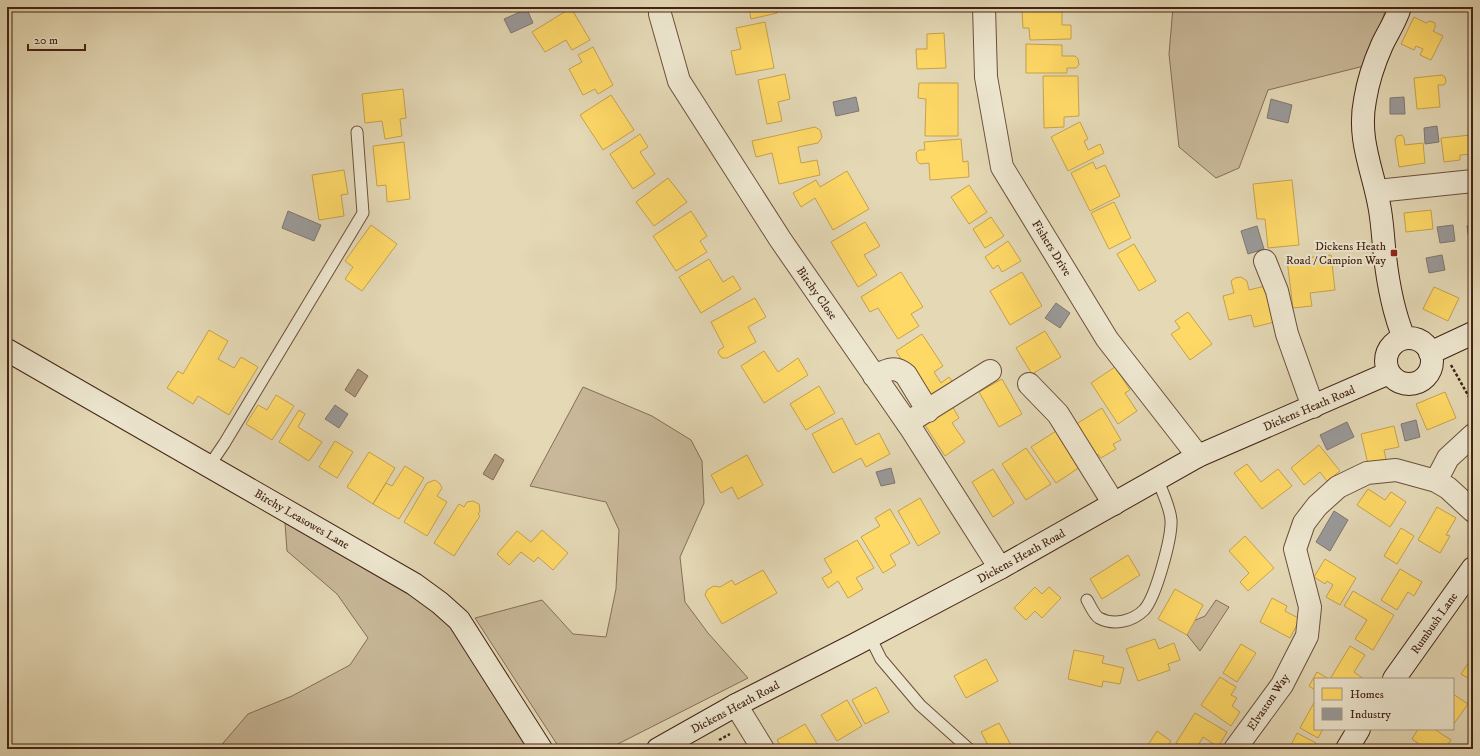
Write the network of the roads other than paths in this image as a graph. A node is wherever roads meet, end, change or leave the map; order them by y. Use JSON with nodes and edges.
{"nodes":[{"id":1,"x":660,"y":7,"type":"edge"},
{"id":2,"x":1400,"y":7,"type":"edge"},
{"id":3,"x":984,"y":8,"type":"edge"},
{"id":4,"x":357,"y":132,"type":"dead end"},
{"id":5,"x":1473,"y":181,"type":"edge"},
{"id":6,"x":1377,"y":191,"type":"junction"},
{"id":7,"x":1265,"y":261,"type":"dead end"},
{"id":8,"x":1473,"y":333,"type":"edge"},
{"id":9,"x":1404,"y":338,"type":"junction"},
{"id":10,"x":7,"y":350,"type":"edge"},
{"id":11,"x":1436,"y":350,"type":"junction"},
{"id":12,"x":990,"y":371,"type":"dead end"},
{"id":13,"x":1389,"y":373,"type":"junction"},
{"id":14,"x":874,"y":376,"type":"junction"},
{"id":15,"x":1029,"y":384,"type":"dead end"},
{"id":16,"x":1313,"y":407,"type":"junction"},
{"id":17,"x":928,"y":411,"type":"junction"},
{"id":18,"x":907,"y":423,"type":"junction"},
{"id":19,"x":1473,"y":435,"type":"edge"},
{"id":20,"x":1198,"y":456,"type":"junction"},
{"id":21,"x":209,"y":466,"type":"junction"},
{"id":22,"x":1157,"y":479,"type":"junction"},
{"id":23,"x":1436,"y":480,"type":"junction"},
{"id":24,"x":1114,"y":504,"type":"junction"},
{"id":25,"x":1473,"y":511,"type":"edge"},
{"id":26,"x":1000,"y":568,"type":"junction"},
{"id":27,"x":1473,"y":568,"type":"edge"},
{"id":28,"x":1087,"y":600,"type":"dead end"},
{"id":29,"x":870,"y":637,"type":"junction"},
{"id":30,"x":1395,"y":678,"type":"edge"},
{"id":31,"x":736,"y":705,"type":"junction"},
{"id":32,"x":1358,"y":730,"type":"edge"},
{"id":33,"x":541,"y":749,"type":"edge"},
{"id":34,"x":658,"y":749,"type":"edge"},
{"id":35,"x":763,"y":749,"type":"edge"},
{"id":36,"x":969,"y":749,"type":"edge"},
{"id":37,"x":1235,"y":749,"type":"edge"},
{"id":38,"x":1347,"y":749,"type":"edge"}],
"edges":[{"from":1,"to":14,"type":"street","name":"Birchy Close"},
{"from":2,"to":6,"type":"street"},
{"from":3,"to":20,"type":"street","name":"Fishers Drive"},
{"from":4,"to":21,"type":"lane"},
{"from":5,"to":6,"type":"street"},
{"from":6,"to":9,"type":"street"},
{"from":7,"to":16,"type":"street"},
{"from":8,"to":11,"type":"street"},
{"from":9,"to":11,"type":"street"},
{"from":9,"to":13,"type":"street"},
{"from":10,"to":21,"type":"street","name":"Birchy Leasowes Lane"},
{"from":11,"to":13,"type":"street"},
{"from":12,"to":17,"type":"street"},
{"from":13,"to":16,"type":"street","name":"Dickens Heath Road"},
{"from":14,"to":17,"type":"street"},
{"from":14,"to":18,"type":"street","name":"Birchy Close"},
{"from":15,"to":24,"type":"street"},
{"from":16,"to":20,"type":"street","name":"Dickens Heath Road"},
{"from":17,"to":18,"type":"street"},
{"from":18,"to":26,"type":"street","name":"Birchy Close"},
{"from":19,"to":23,"type":"street"},
{"from":20,"to":22,"type":"street","name":"Dickens Heath Road"},
{"from":21,"to":33,"type":"street","name":"Birchy Leasowes Lane"},
{"from":22,"to":24,"type":"street","name":"Dickens Heath Road"},
{"from":22,"to":28,"type":"lane"},
{"from":23,"to":25,"type":"street","name":"Elvaston Way"},
{"from":23,"to":37,"type":"street","name":"Elvaston Way"},
{"from":24,"to":26,"type":"street","name":"Dickens Heath Road"},
{"from":26,"to":29,"type":"street","name":"Dickens Heath Road"},
{"from":27,"to":30,"type":"street","name":"Rumbush Lane"},
{"from":29,"to":31,"type":"street","name":"Dickens Heath Road"},
{"from":29,"to":36,"type":"lane"},
{"from":31,"to":34,"type":"street","name":"Dickens Heath Road"},
{"from":31,"to":35,"type":"street"},
{"from":32,"to":38,"type":"street"}]}
